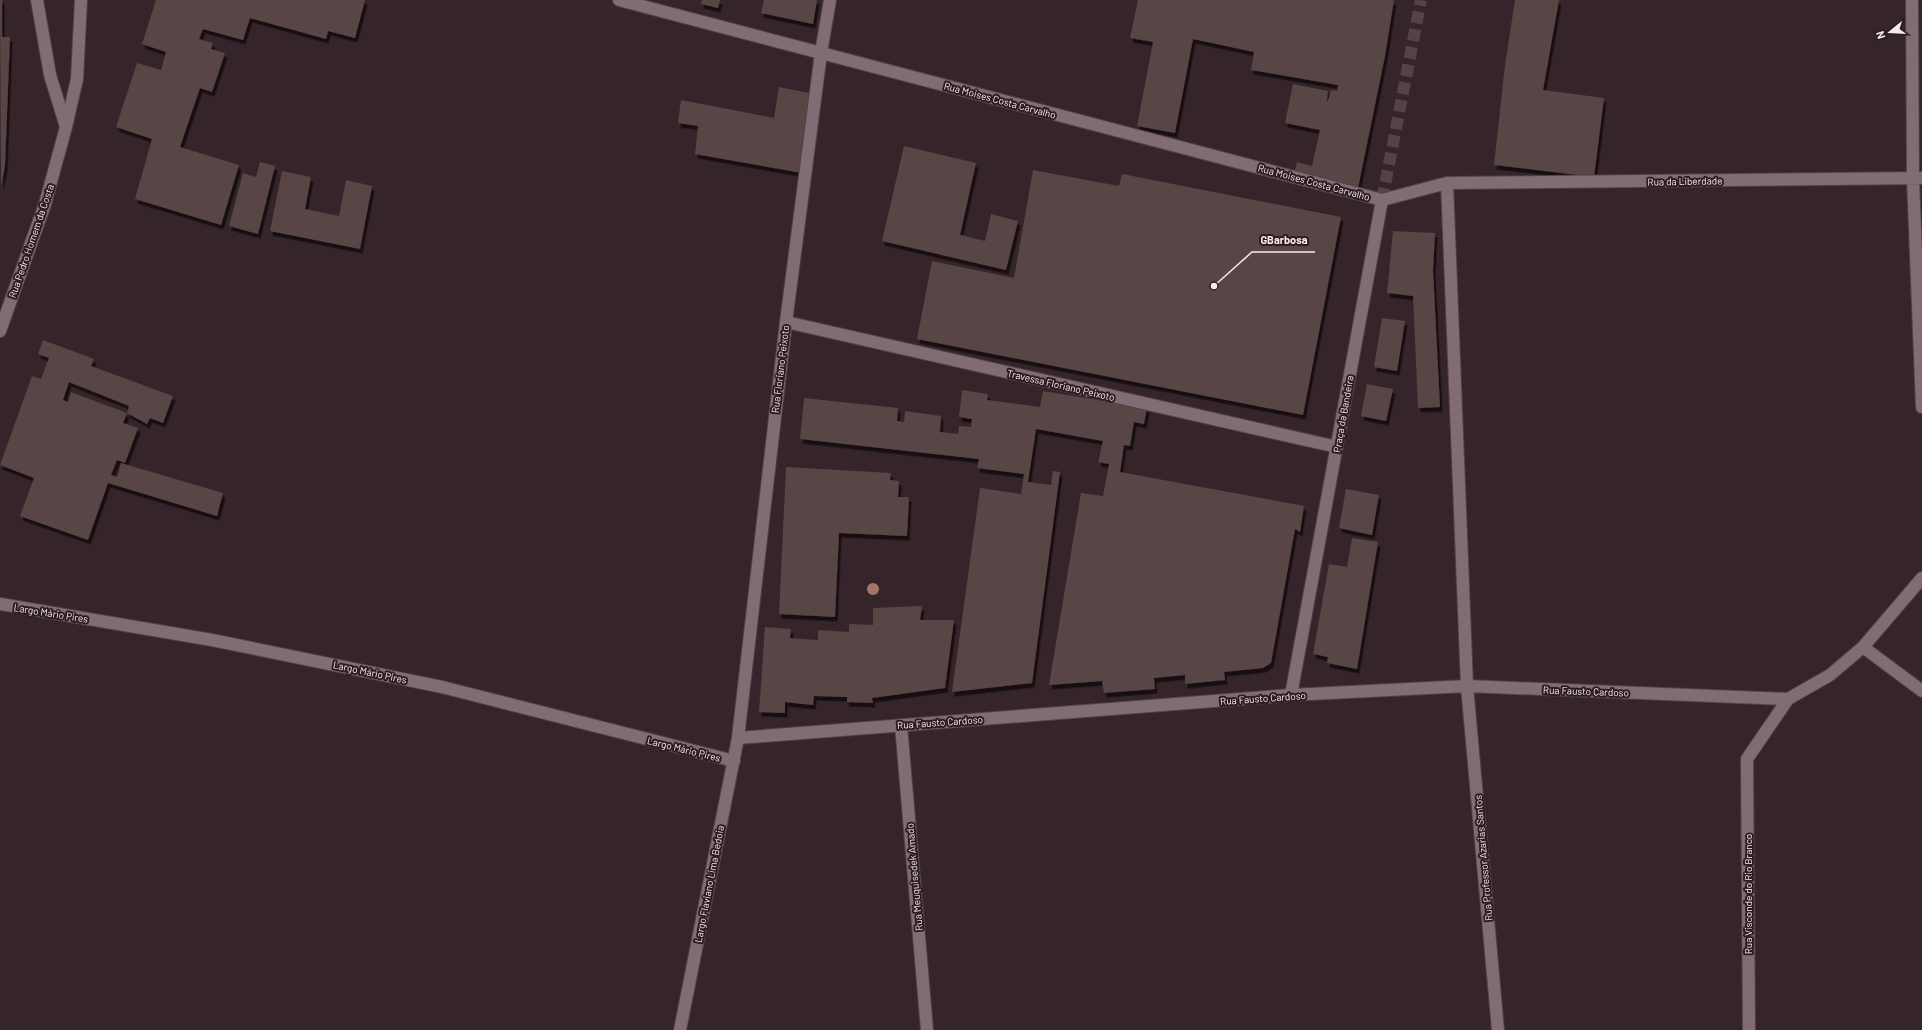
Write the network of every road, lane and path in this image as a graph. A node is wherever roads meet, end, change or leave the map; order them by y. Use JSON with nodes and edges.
{"nodes":[{"id":1,"x":37,"y":0,"type":"edge"},
{"id":2,"x":81,"y":0,"type":"edge"},
{"id":3,"x":619,"y":0,"type":"edge"},
{"id":4,"x":830,"y":0,"type":"edge"},
{"id":5,"x":1912,"y":0,"type":"edge"},
{"id":6,"x":821,"y":53,"type":"junction"},
{"id":7,"x":66,"y":127,"type":"junction"},
{"id":8,"x":1917,"y":178,"type":"edge"},
{"id":9,"x":1447,"y":183,"type":"junction"},
{"id":10,"x":1382,"y":200,"type":"junction"},
{"id":11,"x":786,"y":322,"type":"junction"},
{"id":12,"x":0,"y":331,"type":"edge"},
{"id":13,"x":1922,"y":406,"type":"edge"},
{"id":14,"x":1337,"y":448,"type":"junction"},
{"id":15,"x":1922,"y":578,"type":"edge"},
{"id":16,"x":0,"y":604,"type":"edge"},
{"id":17,"x":1864,"y":647,"type":"junction"},
{"id":18,"x":1467,"y":686,"type":"junction"},
{"id":19,"x":1922,"y":691,"type":"edge"},
{"id":20,"x":1291,"y":695,"type":"junction"},
{"id":21,"x":1788,"y":699,"type":"junction"},
{"id":22,"x":901,"y":725,"type":"junction"},
{"id":23,"x":738,"y":738,"type":"junction"},
{"id":24,"x":734,"y":762,"type":"junction"},
{"id":25,"x":680,"y":1030,"type":"edge"},
{"id":26,"x":927,"y":1030,"type":"edge"},
{"id":27,"x":1498,"y":1030,"type":"edge"},
{"id":28,"x":1750,"y":1030,"type":"edge"}],
"edges":[{"from":1,"to":7,"type":"street"},
{"from":2,"to":7,"type":"street","name":"Rua Pedro Homem da Costa"},
{"from":3,"to":6,"type":"street","name":"Rua Moises Costa Carvalho"},
{"from":4,"to":6,"type":"street","name":"Rua Floriano Peixoto"},
{"from":5,"to":8,"type":"street"},
{"from":6,"to":10,"type":"street","name":"Rua Moises Costa Carvalho"},
{"from":6,"to":11,"type":"street","name":"Rua Floriano Peixoto"},
{"from":7,"to":12,"type":"street","name":"Rua Pedro Homem da Costa"},
{"from":8,"to":9,"type":"street","name":"Rua da Liberdade"},
{"from":8,"to":13,"type":"street"},
{"from":9,"to":10,"type":"street"},
{"from":9,"to":18,"type":"street","name":"Rua Professor Azarias Santos"},
{"from":10,"to":14,"type":"street","name":"Praça da Bandeira"},
{"from":11,"to":14,"type":"street","name":"Travessa Floriano Peixoto"},
{"from":11,"to":23,"type":"street","name":"Rua Floriano Peixoto"},
{"from":14,"to":20,"type":"street","name":"Praça da Bandeira"},
{"from":15,"to":17,"type":"street"},
{"from":16,"to":24,"type":"street","name":"Largo Mário Pires"},
{"from":17,"to":19,"type":"street"},
{"from":17,"to":21,"type":"street"},
{"from":18,"to":20,"type":"street","name":"Rua Fausto Cardoso"},
{"from":18,"to":21,"type":"street","name":"Rua Fausto Cardoso"},
{"from":18,"to":27,"type":"street","name":"Rua Professor Azarias Santos"},
{"from":20,"to":22,"type":"street","name":"Rua Fausto Cardoso"},
{"from":21,"to":28,"type":"street","name":"Rua Visconde do Rio Branco"},
{"from":22,"to":23,"type":"street","name":"Rua Fausto Cardoso"},
{"from":22,"to":26,"type":"street","name":"Rua Meuquisedek Amado"},
{"from":23,"to":24,"type":"street","name":"Largo Flaviano Lima Bedoia"},
{"from":24,"to":25,"type":"street","name":"Largo Flaviano Lima Bedoia"}]}
